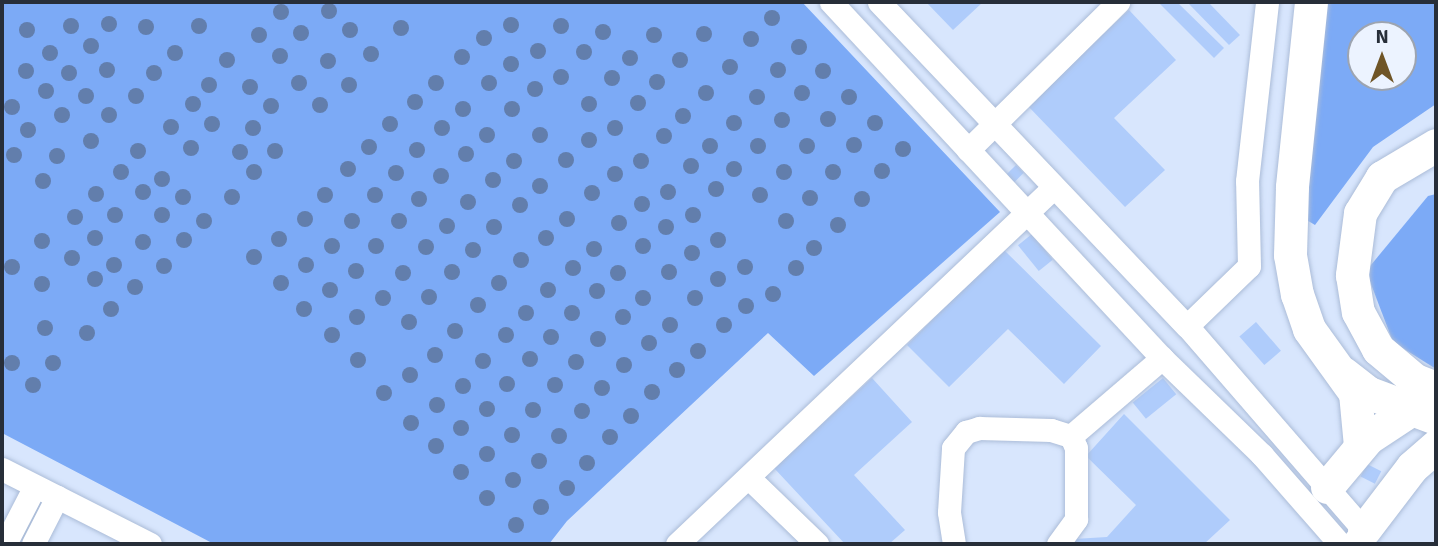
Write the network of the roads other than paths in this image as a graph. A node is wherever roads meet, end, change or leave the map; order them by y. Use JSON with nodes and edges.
{"nodes":[{"id":1,"x":831,"y":2,"type":"edge"},
{"id":2,"x":879,"y":2,"type":"edge"},
{"id":3,"x":1118,"y":2,"type":"edge"},
{"id":4,"x":1267,"y":2,"type":"edge"},
{"id":5,"x":1311,"y":2,"type":"edge"},
{"id":6,"x":993,"y":123,"type":"junction"},
{"id":7,"x":1436,"y":145,"type":"edge"},
{"id":8,"x":968,"y":150,"type":"junction"},
{"id":9,"x":1054,"y":187,"type":"junction"},
{"id":10,"x":1026,"y":213,"type":"junction"},
{"id":11,"x":1187,"y":326,"type":"junction"},
{"id":12,"x":1162,"y":358,"type":"junction"},
{"id":13,"x":1343,"y":373,"type":"junction"},
{"id":14,"x":1436,"y":388,"type":"edge"},
{"id":15,"x":1423,"y":415,"type":"edge"},
{"id":16,"x":1071,"y":436,"type":"junction"},
{"id":17,"x":1360,"y":446,"type":"junction"},
{"id":18,"x":1436,"y":446,"type":"edge"},
{"id":19,"x":2,"y":469,"type":"edge"},
{"id":20,"x":749,"y":478,"type":"junction"},
{"id":21,"x":35,"y":486,"type":"junction"},
{"id":22,"x":57,"y":497,"type":"junction"},
{"id":23,"x":1317,"y":497,"type":"junction"},
{"id":24,"x":1352,"y":540,"type":"edge"},
{"id":25,"x":5,"y":544,"type":"edge"},
{"id":26,"x":33,"y":544,"type":"edge"},
{"id":27,"x":147,"y":544,"type":"edge"},
{"id":28,"x":677,"y":544,"type":"edge"},
{"id":29,"x":815,"y":544,"type":"edge"},
{"id":30,"x":955,"y":544,"type":"edge"},
{"id":31,"x":1058,"y":544,"type":"edge"}],
"edges":[{"from":1,"to":8,"type":"street"},
{"from":2,"to":6,"type":"street"},
{"from":3,"to":6,"type":"street"},
{"from":4,"to":11,"type":"street"},
{"from":5,"to":13,"type":"highway"},
{"from":6,"to":8,"type":"street"},
{"from":6,"to":9,"type":"street"},
{"from":7,"to":14,"type":"highway"},
{"from":8,"to":10,"type":"street"},
{"from":9,"to":10,"type":"street"},
{"from":9,"to":11,"type":"street"},
{"from":10,"to":12,"type":"street"},
{"from":10,"to":20,"type":"street"},
{"from":11,"to":23,"type":"street"},
{"from":12,"to":16,"type":"street"},
{"from":12,"to":23,"type":"street"},
{"from":13,"to":15,"type":"highway"},
{"from":13,"to":17,"type":"highway"},
{"from":15,"to":17,"type":"highway"},
{"from":16,"to":30,"type":"street"},
{"from":16,"to":31,"type":"street"},
{"from":17,"to":23,"type":"highway"},
{"from":18,"to":24,"type":"highway"},
{"from":19,"to":21,"type":"street"},
{"from":20,"to":28,"type":"street"},
{"from":20,"to":29,"type":"street"},
{"from":21,"to":22,"type":"street"},
{"from":21,"to":25,"type":"street"},
{"from":22,"to":26,"type":"street"},
{"from":22,"to":27,"type":"street"},
{"from":23,"to":24,"type":"street"}]}
